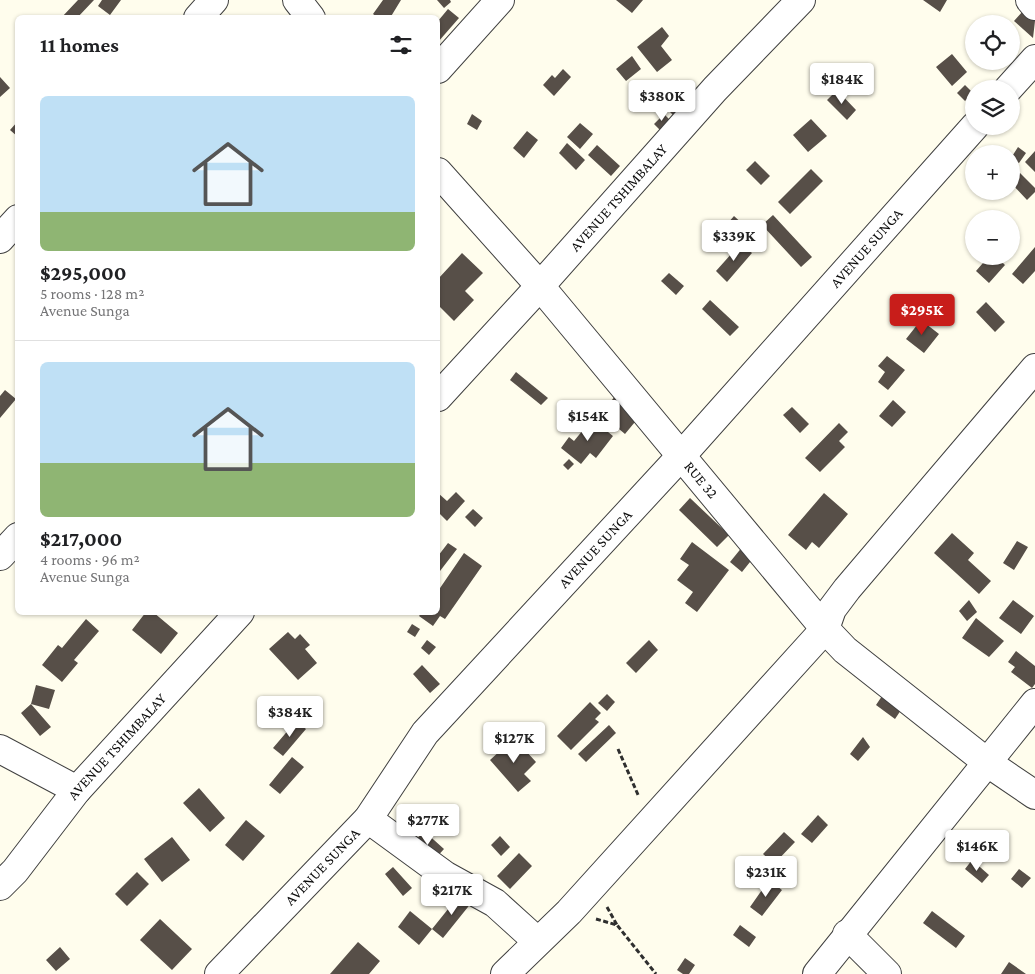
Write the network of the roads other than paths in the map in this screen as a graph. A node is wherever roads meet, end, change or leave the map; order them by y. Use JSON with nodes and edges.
{"nodes":[{"id":1,"x":214,"y":0,"type":"edge"},
{"id":2,"x":298,"y":0,"type":"edge"},
{"id":3,"x":500,"y":0,"type":"edge"},
{"id":4,"x":801,"y":0,"type":"edge"},
{"id":5,"x":1030,"y":0,"type":"edge"},
{"id":6,"x":1035,"y":6,"type":"edge"},
{"id":7,"x":201,"y":15,"type":"edge"},
{"id":8,"x":309,"y":15,"type":"edge"},
{"id":9,"x":1035,"y":59,"type":"edge"},
{"id":10,"x":440,"y":67,"type":"edge"},
{"id":11,"x":1016,"y":80,"type":"edge"},
{"id":12,"x":967,"y":135,"type":"edge"},
{"id":13,"x":440,"y":174,"type":"edge"},
{"id":14,"x":15,"y":222,"type":"edge"},
{"id":15,"x":0,"y":239,"type":"edge"},
{"id":16,"x":540,"y":286,"type":"junction"},
{"id":17,"x":1035,"y":368,"type":"edge"},
{"id":18,"x":440,"y":395,"type":"edge"},
{"id":19,"x":681,"y":456,"type":"junction"},
{"id":20,"x":15,"y":540,"type":"edge"},
{"id":21,"x":0,"y":556,"type":"edge"},
{"id":22,"x":237,"y":615,"type":"edge"},
{"id":23,"x":825,"y":629,"type":"junction"},
{"id":24,"x":1035,"y":703,"type":"edge"},
{"id":25,"x":0,"y":749,"type":"edge"},
{"id":26,"x":988,"y":763,"type":"junction"},
{"id":27,"x":77,"y":790,"type":"junction"},
{"id":28,"x":1035,"y":795,"type":"edge"},
{"id":29,"x":368,"y":819,"type":"junction"},
{"id":30,"x":0,"y":886,"type":"edge"},
{"id":31,"x":847,"y":934,"type":"junction"},
{"id":32,"x":537,"y":941,"type":"junction"},
{"id":33,"x":219,"y":974,"type":"edge"},
{"id":34,"x":505,"y":974,"type":"edge"},
{"id":35,"x":817,"y":974,"type":"edge"},
{"id":36,"x":887,"y":974,"type":"edge"}],
"edges":[{"from":1,"to":7,"type":"street"},
{"from":2,"to":8,"type":"street"},
{"from":3,"to":10,"type":"street"},
{"from":4,"to":16,"type":"street","name":"AVENUE TSHIMBALAY"},
{"from":5,"to":6,"type":"street"},
{"from":9,"to":11,"type":"street"},
{"from":12,"to":19,"type":"street","name":"AVENUE SUNGA"},
{"from":13,"to":16,"type":"street","name":"RUE 32"},
{"from":14,"to":15,"type":"street"},
{"from":16,"to":18,"type":"street","name":"AVENUE TSHIMBALAY"},
{"from":16,"to":19,"type":"street","name":"RUE 32"},
{"from":17,"to":23,"type":"street"},
{"from":19,"to":23,"type":"street","name":"RUE 32"},
{"from":19,"to":29,"type":"street","name":"AVENUE SUNGA"},
{"from":20,"to":21,"type":"street"},
{"from":22,"to":27,"type":"street","name":"AVENUE TSHIMBALAY"},
{"from":23,"to":26,"type":"street","name":"RUE 32"},
{"from":23,"to":32,"type":"street"},
{"from":24,"to":26,"type":"street"},
{"from":25,"to":27,"type":"street"},
{"from":26,"to":28,"type":"street","name":"RUE 32"},
{"from":26,"to":31,"type":"street"},
{"from":27,"to":30,"type":"street","name":"AVENUE TSHIMBALAY"},
{"from":29,"to":32,"type":"street"},
{"from":29,"to":33,"type":"street","name":"AVENUE SUNGA"},
{"from":31,"to":35,"type":"street"},
{"from":31,"to":36,"type":"street"},
{"from":32,"to":34,"type":"street"}]}
